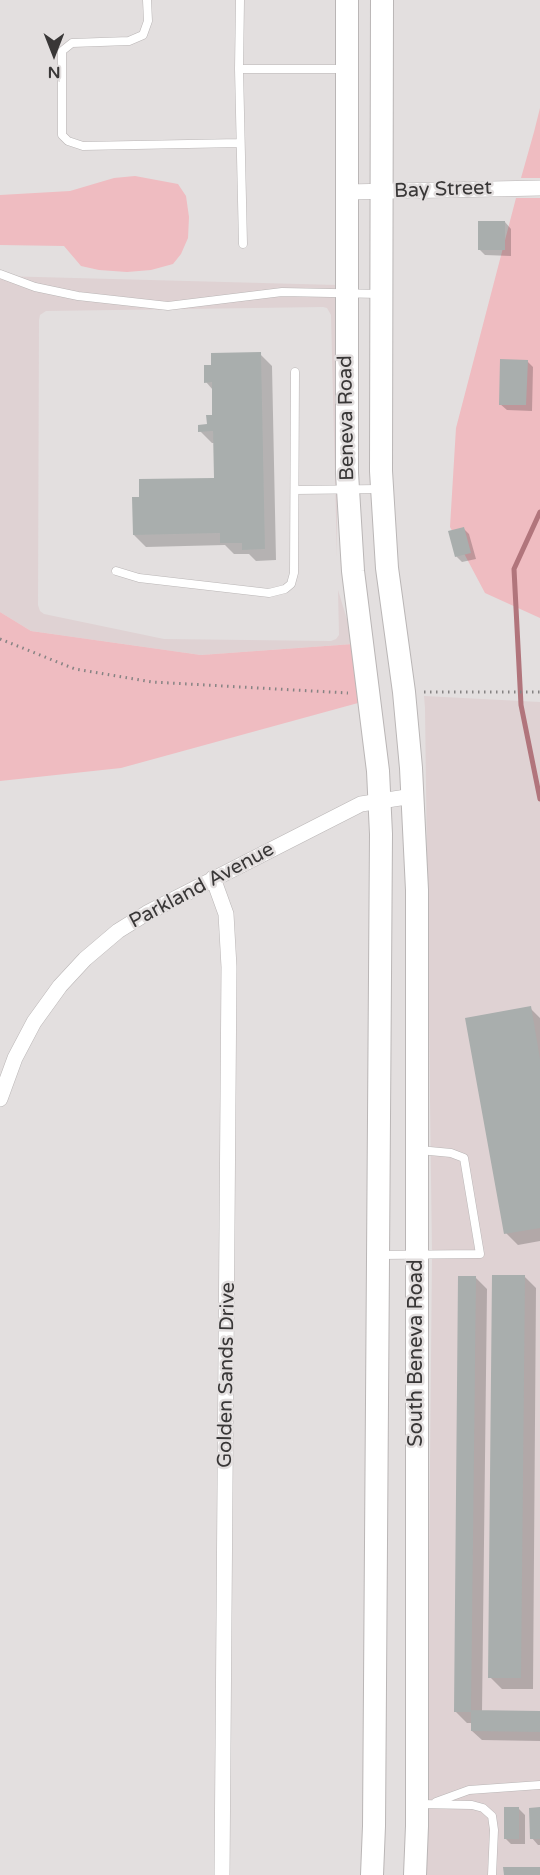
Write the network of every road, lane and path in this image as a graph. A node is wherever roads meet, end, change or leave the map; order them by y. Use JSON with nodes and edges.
{"nodes":[{"id":1,"x":147,"y":0,"type":"edge"},
{"id":2,"x":240,"y":0,"type":"edge"},
{"id":3,"x":347,"y":0,"type":"edge"},
{"id":4,"x":382,"y":0,"type":"edge"},
{"id":5,"x":239,"y":69,"type":"junction"},
{"id":6,"x":347,"y":69,"type":"junction"},
{"id":7,"x":240,"y":143,"type":"junction"},
{"id":8,"x":540,"y":188,"type":"edge"},
{"id":9,"x":346,"y":192,"type":"junction"},
{"id":10,"x":382,"y":192,"type":"junction"},
{"id":11,"x":243,"y":244,"type":"dead end"},
{"id":12,"x":0,"y":274,"type":"edge"},
{"id":13,"x":346,"y":294,"type":"junction"},
{"id":14,"x":382,"y":294,"type":"junction"},
{"id":15,"x":295,"y":372,"type":"dead end"},
{"id":16,"x":348,"y":489,"type":"junction"},
{"id":17,"x":382,"y":489,"type":"junction"},
{"id":18,"x":295,"y":490,"type":"junction"},
{"id":19,"x":116,"y":571,"type":"dead end"},
{"id":20,"x":0,"y":639,"type":"edge"},
{"id":21,"x":404,"y":692,"type":"junction"},
{"id":22,"x":540,"y":692,"type":"edge"},
{"id":23,"x":368,"y":693,"type":"junction"},
{"id":24,"x":413,"y":796,"type":"junction"},
{"id":25,"x":380,"y":801,"type":"junction"},
{"id":26,"x":415,"y":832,"type":"joint"},
{"id":27,"x":381,"y":834,"type":"joint"},
{"id":28,"x":213,"y":878,"type":"junction"},
{"id":29,"x":0,"y":1099,"type":"edge"},
{"id":30,"x":417,"y":1150,"type":"junction"},
{"id":31,"x":379,"y":1255,"type":"junction"},
{"id":32,"x":417,"y":1255,"type":"junction"},
{"id":33,"x":540,"y":1785,"type":"edge"},
{"id":34,"x":425,"y":1804,"type":"junction"},
{"id":35,"x":222,"y":1875,"type":"edge"},
{"id":36,"x":372,"y":1875,"type":"edge"},
{"id":37,"x":415,"y":1875,"type":"edge"},
{"id":38,"x":492,"y":1875,"type":"edge"}],
"edges":[{"from":1,"to":7,"type":"lane"},
{"from":2,"to":5,"type":"lane"},
{"from":3,"to":6,"type":"main road","name":"Beneva Road"},
{"from":4,"to":10,"type":"main road","name":"Beneva Road"},
{"from":5,"to":6,"type":"lane"},
{"from":5,"to":7,"type":"lane"},
{"from":6,"to":9,"type":"main road","name":"Beneva Road"},
{"from":7,"to":11,"type":"lane"},
{"from":8,"to":10,"type":"street","name":"Bay Street"},
{"from":9,"to":10,"type":"street","name":"Bay Street"},
{"from":9,"to":13,"type":"main road","name":"Beneva Road"},
{"from":10,"to":14,"type":"main road","name":"Beneva Road"},
{"from":12,"to":13,"type":"lane"},
{"from":13,"to":14,"type":"lane"},
{"from":13,"to":16,"type":"main road","name":"Beneva Road"},
{"from":14,"to":17,"type":"main road","name":"Beneva Road"},
{"from":15,"to":18,"type":"lane"},
{"from":16,"to":17,"type":"lane"},
{"from":16,"to":18,"type":"lane"},
{"from":16,"to":23,"type":"main road","name":"Beneva Road"},
{"from":17,"to":21,"type":"main road","name":"Beneva Road"},
{"from":18,"to":19,"type":"lane"},
{"from":20,"to":23,"type":"path"},
{"from":21,"to":22,"type":"path"},
{"from":21,"to":24,"type":"main road","name":"Beneva Road"},
{"from":23,"to":25,"type":"main road","name":"Beneva Road"},
{"from":24,"to":25,"type":"street","name":"Parkland Avenue"},
{"from":24,"to":26,"type":"main road","name":"Beneva Road"},
{"from":25,"to":27,"type":"main road","name":"Beneva Road"},
{"from":25,"to":28,"type":"street","name":"Parkland Avenue"},
{"from":26,"to":30,"type":"main road","name":"South Beneva Road"},
{"from":27,"to":31,"type":"main road","name":"South Beneva Road"},
{"from":28,"to":29,"type":"street","name":"Parkland Avenue"},
{"from":28,"to":35,"type":"street","name":"Golden Sands Drive"},
{"from":30,"to":32,"type":"main road","name":"South Beneva Road"},
{"from":30,"to":32,"type":"lane"},
{"from":31,"to":32,"type":"lane"},
{"from":31,"to":36,"type":"main road","name":"South Beneva Road"},
{"from":32,"to":34,"type":"main road","name":"South Beneva Road"},
{"from":33,"to":34,"type":"lane"},
{"from":34,"to":37,"type":"main road","name":"South Beneva Road"},
{"from":34,"to":38,"type":"lane"}]}
